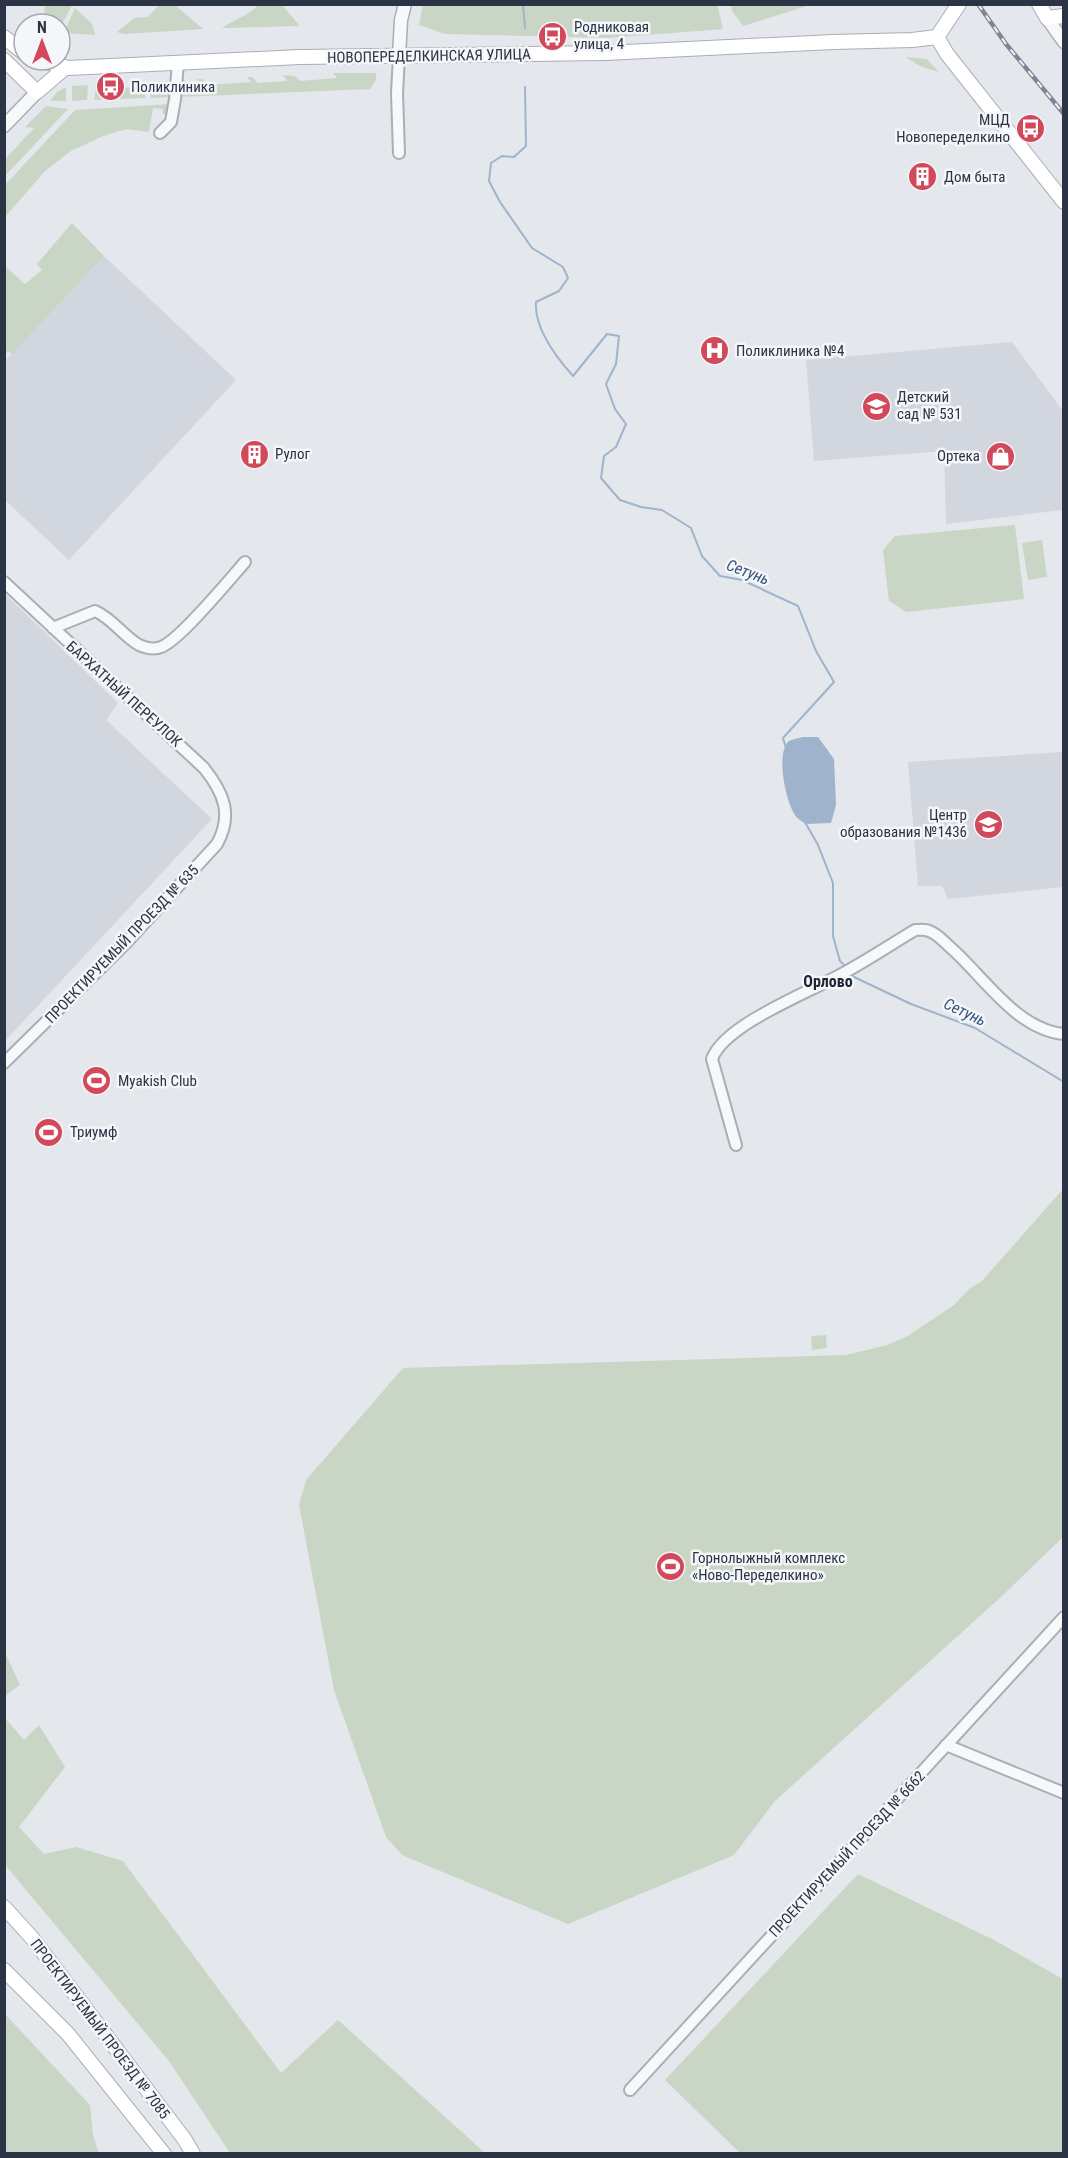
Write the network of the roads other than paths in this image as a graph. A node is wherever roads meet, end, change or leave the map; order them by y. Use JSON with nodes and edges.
{"nodes":[{"id":1,"x":405,"y":4,"type":"edge"},
{"id":2,"x":959,"y":4,"type":"edge"},
{"id":3,"x":1038,"y":4,"type":"edge"},
{"id":4,"x":1064,"y":16,"type":"edge"},
{"id":5,"x":1047,"y":18,"type":"junction"},
{"id":6,"x":938,"y":37,"type":"junction"},
{"id":7,"x":1064,"y":42,"type":"edge"},
{"id":8,"x":399,"y":56,"type":"junction"},
{"id":9,"x":4,"y":60,"type":"edge"},
{"id":10,"x":178,"y":63,"type":"junction"},
{"id":11,"x":72,"y":68,"type":"edge"},
{"id":12,"x":60,"y":72,"type":"edge"},
{"id":13,"x":37,"y":92,"type":"junction"},
{"id":14,"x":4,"y":126,"type":"edge"},
{"id":15,"x":160,"y":133,"type":"dead end"},
{"id":16,"x":399,"y":153,"type":"dead end"},
{"id":17,"x":1064,"y":202,"type":"edge"},
{"id":18,"x":245,"y":562,"type":"dead end"},
{"id":19,"x":4,"y":582,"type":"edge"},
{"id":20,"x":53,"y":628,"type":"junction"},
{"id":21,"x":226,"y":817,"type":"joint"},
{"id":22,"x":1064,"y":1034,"type":"edge"},
{"id":23,"x":4,"y":1063,"type":"edge"},
{"id":24,"x":736,"y":1145,"type":"dead end"},
{"id":25,"x":1064,"y":1617,"type":"edge"},
{"id":26,"x":946,"y":1745,"type":"junction"},
{"id":27,"x":1064,"y":1793,"type":"edge"},
{"id":28,"x":4,"y":1907,"type":"edge"},
{"id":29,"x":4,"y":1970,"type":"edge"},
{"id":30,"x":630,"y":2090,"type":"dead end"},
{"id":31,"x":164,"y":2154,"type":"edge"},
{"id":32,"x":193,"y":2154,"type":"edge"}],
"edges":[{"from":1,"to":8,"type":"street"},
{"from":2,"to":6,"type":"main road"},
{"from":3,"to":5,"type":"main road"},
{"from":4,"to":5,"type":"main road"},
{"from":5,"to":7,"type":"street"},
{"from":6,"to":8,"type":"main road","name":"НОВОПЕРЕДЕЛКИНСКАЯ УЛИЦА"},
{"from":6,"to":17,"type":"main road"},
{"from":8,"to":10,"type":"main road","name":"НОВОПЕРЕДЕЛКИНСКАЯ УЛИЦА"},
{"from":8,"to":16,"type":"street"},
{"from":9,"to":13,"type":"main road"},
{"from":10,"to":11,"type":"main road","name":"НОВОПЕРЕДЕЛКИНСКАЯ УЛИЦА"},
{"from":10,"to":15,"type":"street"},
{"from":12,"to":13,"type":"main road"},
{"from":13,"to":14,"type":"street"},
{"from":18,"to":20,"type":"street"},
{"from":19,"to":20,"type":"street","name":"БАРХАТНЫЙ ПЕРЕУЛОК"},
{"from":20,"to":21,"type":"street","name":"БАРХАТНЫЙ ПЕРЕУЛОК"},
{"from":21,"to":23,"type":"street","name":"ПРОЕКТИРУЕМЫЙ ПРОЕЗД № 635"},
{"from":22,"to":24,"type":"street"},
{"from":25,"to":26,"type":"street","name":"ПРОЕКТИРУЕМЫЙ ПРОЕЗД № 6662"},
{"from":26,"to":27,"type":"street"},
{"from":26,"to":30,"type":"street","name":"ПРОЕКТИРУЕМЫЙ ПРОЕЗД № 6662"},
{"from":28,"to":32,"type":"main road","name":"ПРОЕКТИРУЕМЫЙ ПРОЕЗД № 7085"},
{"from":29,"to":31,"type":"main road","name":"ПРОЕКТИРУЕМЫЙ ПРОЕЗД № 7085"}]}
